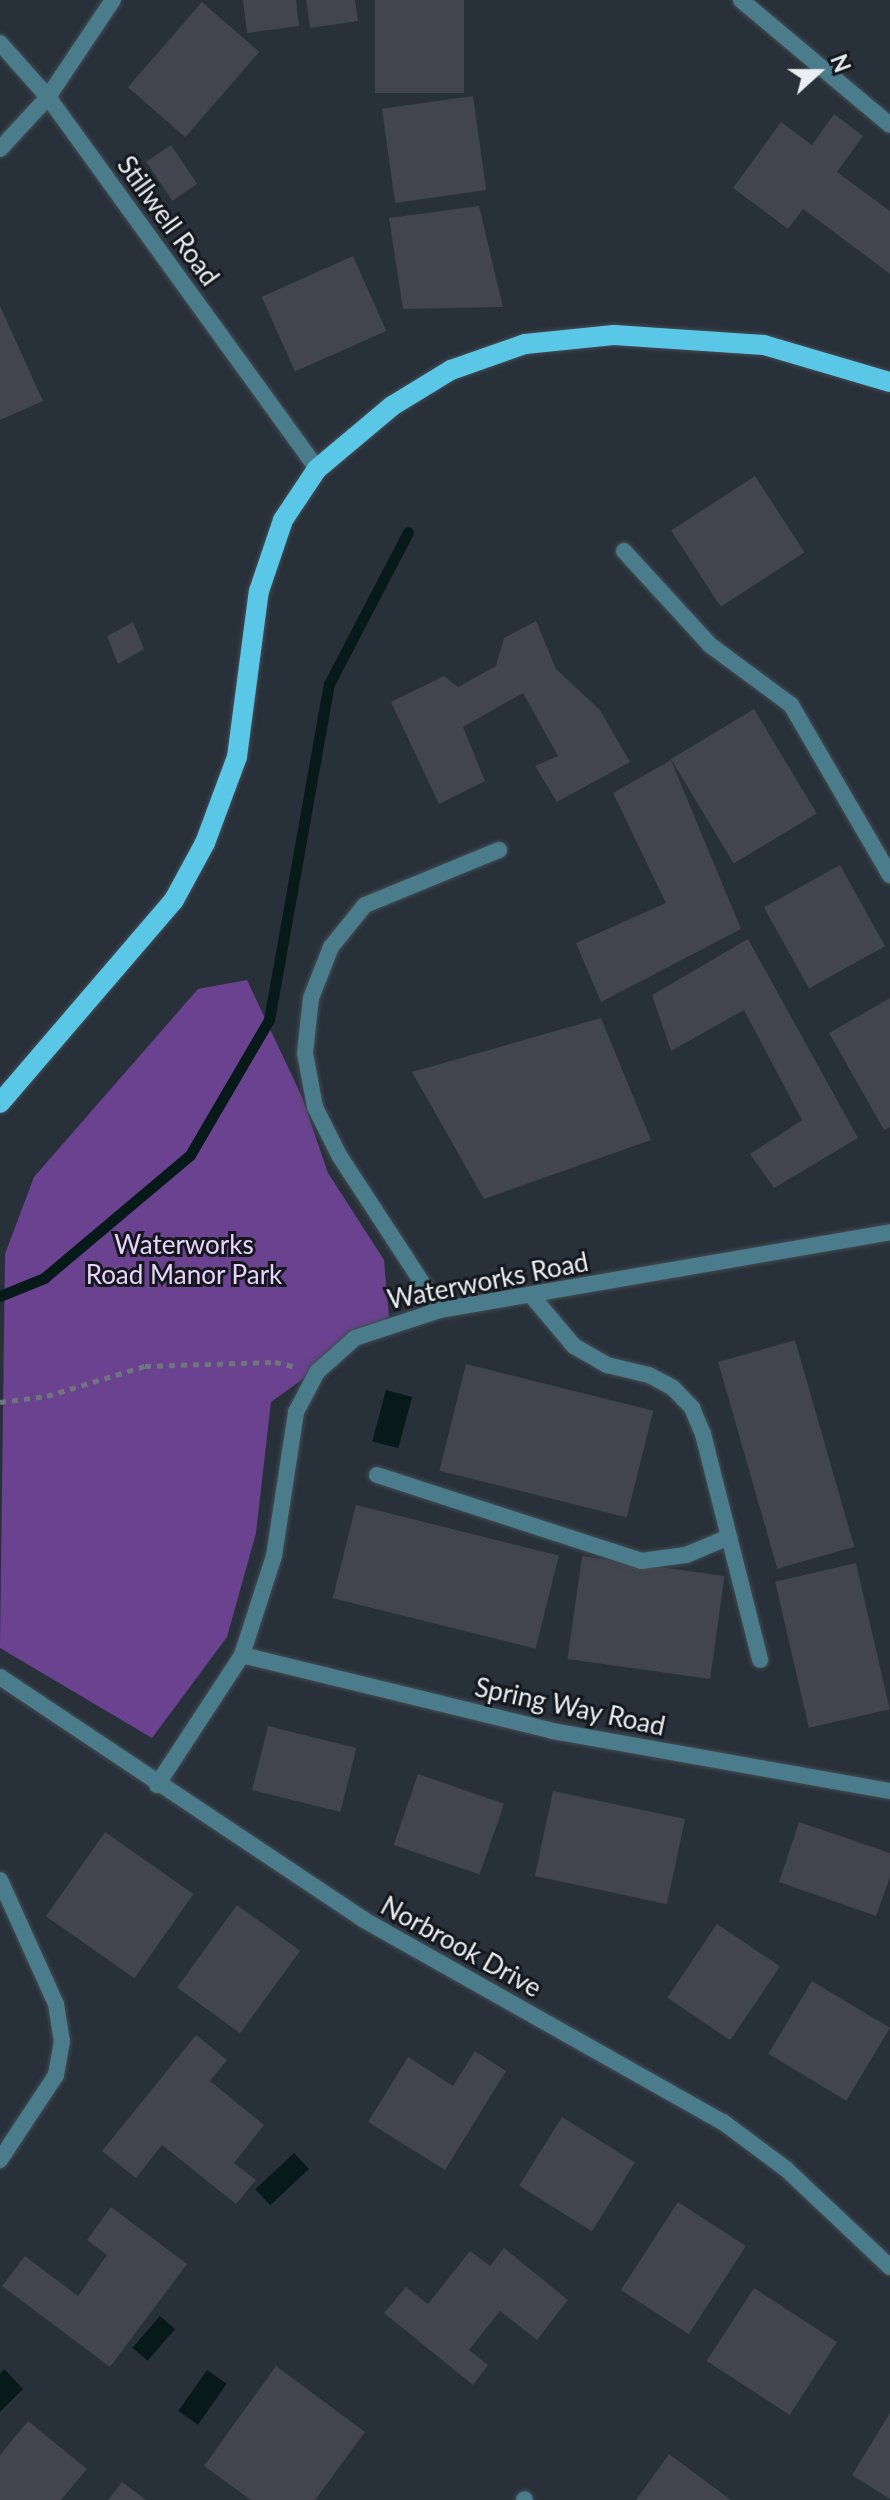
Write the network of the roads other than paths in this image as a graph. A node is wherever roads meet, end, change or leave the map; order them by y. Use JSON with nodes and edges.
{"nodes":[{"id":1,"x":113,"y":0,"type":"edge"},
{"id":2,"x":741,"y":0,"type":"edge"},
{"id":3,"x":0,"y":43,"type":"edge"},
{"id":4,"x":48,"y":97,"type":"junction"},
{"id":5,"x":890,"y":125,"type":"edge"},
{"id":6,"x":0,"y":149,"type":"edge"},
{"id":7,"x":890,"y":382,"type":"edge"},
{"id":8,"x":317,"y":469,"type":"junction"},
{"id":9,"x":624,"y":551,"type":"dead end"},
{"id":10,"x":499,"y":850,"type":"dead end"},
{"id":11,"x":890,"y":875,"type":"edge"},
{"id":12,"x":2,"y":1102,"type":"edge"},
{"id":13,"x":890,"y":1232,"type":"edge"},
{"id":14,"x":531,"y":1295,"type":"junction"},
{"id":15,"x":440,"y":1310,"type":"junction"},
{"id":16,"x":377,"y":1475,"type":"dead end"},
{"id":17,"x":729,"y":1537,"type":"junction"},
{"id":18,"x":242,"y":1655,"type":"junction"},
{"id":19,"x":760,"y":1660,"type":"dead end"},
{"id":20,"x":0,"y":1677,"type":"edge"},
{"id":21,"x":157,"y":1785,"type":"junction"},
{"id":22,"x":890,"y":1791,"type":"edge"},
{"id":23,"x":0,"y":1880,"type":"edge"},
{"id":24,"x":0,"y":2160,"type":"edge"},
{"id":25,"x":890,"y":2267,"type":"edge"}],
"edges":[{"from":1,"to":4,"type":"street"},
{"from":2,"to":5,"type":"street"},
{"from":3,"to":4,"type":"street","name":"Stillwell Road"},
{"from":4,"to":6,"type":"street"},
{"from":4,"to":8,"type":"street","name":"Stillwell Road"},
{"from":7,"to":8,"type":"main road"},
{"from":8,"to":12,"type":"main road"},
{"from":9,"to":11,"type":"street"},
{"from":10,"to":15,"type":"street"},
{"from":13,"to":14,"type":"street","name":"Waterworks Road"},
{"from":14,"to":15,"type":"street","name":"Waterworks Road"},
{"from":14,"to":17,"type":"street"},
{"from":15,"to":18,"type":"street","name":"Waterworks Road"},
{"from":16,"to":17,"type":"street"},
{"from":17,"to":19,"type":"street"},
{"from":18,"to":21,"type":"street","name":"Waterworks Road"},
{"from":18,"to":22,"type":"street","name":"Spring Way Road"},
{"from":20,"to":21,"type":"street","name":"Norbrook Drive"},
{"from":21,"to":25,"type":"street","name":"Norbrook Drive"},
{"from":23,"to":24,"type":"street"}]}
